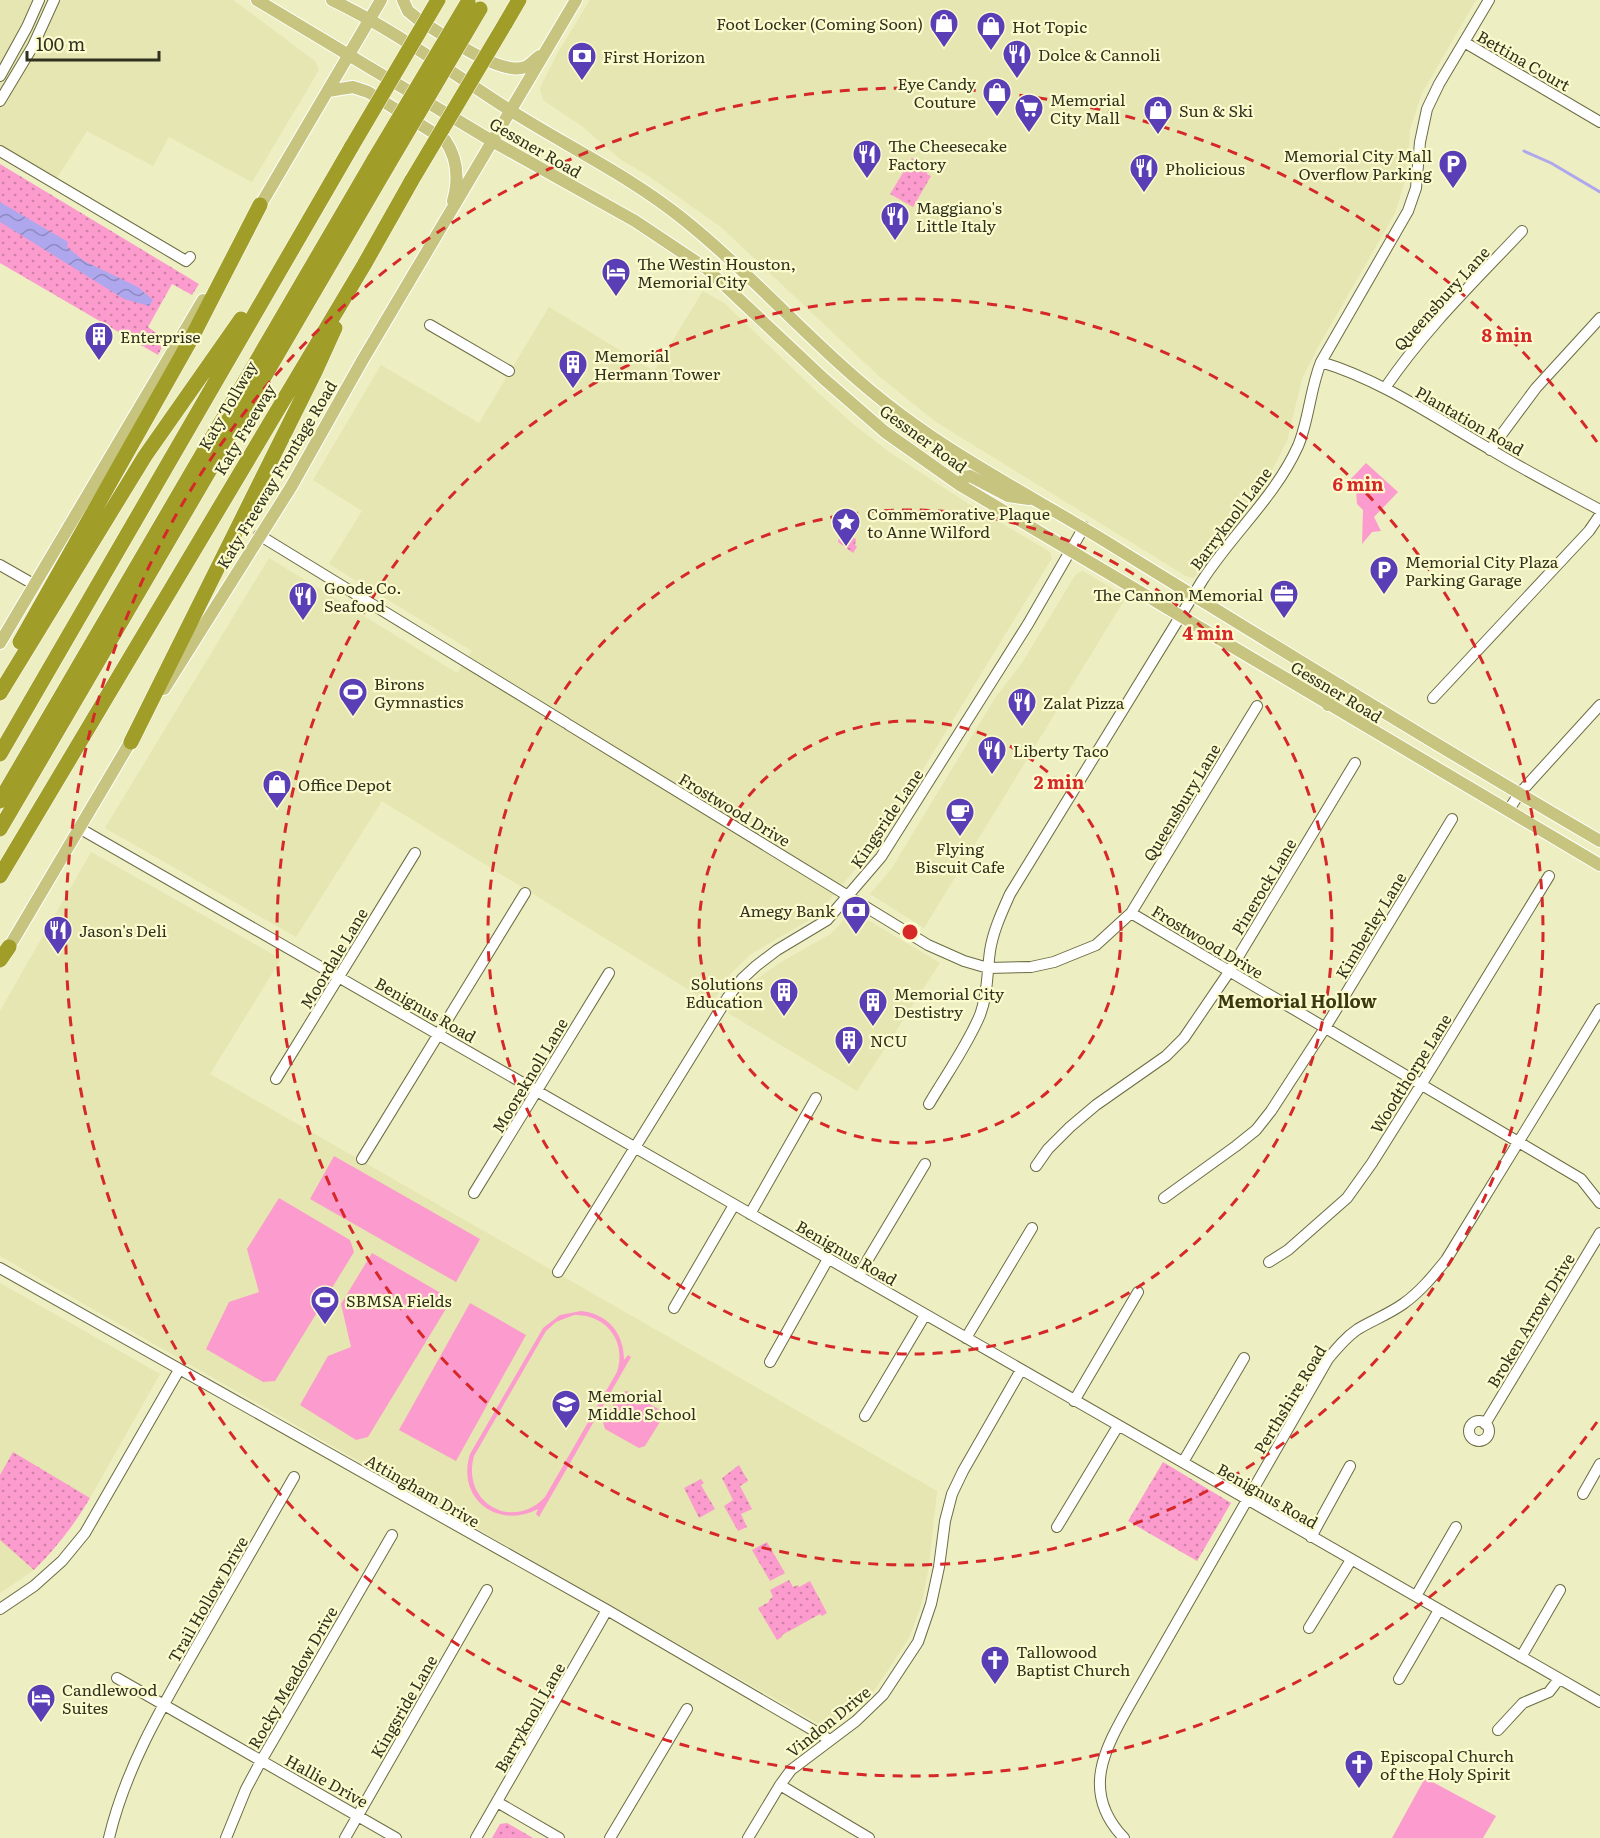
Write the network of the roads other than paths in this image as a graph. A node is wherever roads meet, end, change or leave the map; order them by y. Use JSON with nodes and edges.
{"nodes":[{"id":1,"x":39,"y":0,"type":"edge"},
{"id":2,"x":54,"y":0,"type":"edge"},
{"id":3,"x":257,"y":0,"type":"edge"},
{"id":4,"x":333,"y":0,"type":"edge"},
{"id":5,"x":381,"y":0,"type":"edge"},
{"id":6,"x":403,"y":0,"type":"edge"},
{"id":7,"x":438,"y":0,"type":"edge"},
{"id":8,"x":519,"y":0,"type":"edge"},
{"id":9,"x":576,"y":0,"type":"edge"},
{"id":10,"x":1489,"y":0,"type":"edge"},
{"id":11,"x":476,"y":3,"type":"edge"},
{"id":12,"x":371,"y":18,"type":"junction"},
{"id":13,"x":1464,"y":42,"type":"junction"},
{"id":14,"x":545,"y":52,"type":"junction"},
{"id":15,"x":349,"y":55,"type":"junction"},
{"id":16,"x":0,"y":76,"type":"edge"},
{"id":17,"x":328,"y":91,"type":"junction"},
{"id":18,"x":0,"y":101,"type":"edge"},
{"id":19,"x":511,"y":111,"type":"junction"},
{"id":20,"x":1600,"y":122,"type":"edge"},
{"id":21,"x":492,"y":141,"type":"junction"},
{"id":22,"x":0,"y":151,"type":"edge"},
{"id":23,"x":382,"y":162,"type":"junction"},
{"id":24,"x":260,"y":205,"type":"junction"},
{"id":25,"x":450,"y":214,"type":"junction"},
{"id":26,"x":1522,"y":231,"type":"dead end"},
{"id":27,"x":300,"y":235,"type":"junction"},
{"id":28,"x":190,"y":257,"type":"dead end"},
{"id":29,"x":364,"y":265,"type":"junction"},
{"id":30,"x":1600,"y":318,"type":"edge"},
{"id":31,"x":430,"y":325,"type":"dead end"},
{"id":32,"x":1321,"y":362,"type":"junction"},
{"id":33,"x":509,"y":371,"type":"dead end"},
{"id":34,"x":1385,"y":388,"type":"junction"},
{"id":35,"x":1490,"y":450,"type":"junction"},
{"id":36,"x":960,"y":485,"type":"junction"},
{"id":37,"x":1037,"y":500,"type":"junction"},
{"id":38,"x":1600,"y":510,"type":"edge"},
{"id":39,"x":1600,"y":515,"type":"edge"},
{"id":40,"x":1084,"y":527,"type":"junction"},
{"id":41,"x":259,"y":535,"type":"junction"},
{"id":42,"x":1071,"y":550,"type":"junction"},
{"id":43,"x":0,"y":565,"type":"edge"},
{"id":44,"x":35,"y":585,"type":"junction"},
{"id":45,"x":1194,"y":596,"type":"junction"},
{"id":46,"x":1181,"y":616,"type":"junction"},
{"id":47,"x":0,"y":644,"type":"edge"},
{"id":48,"x":0,"y":677,"type":"edge"},
{"id":49,"x":1340,"y":685,"type":"junction"},
{"id":50,"x":0,"y":693,"type":"edge"},
{"id":51,"x":1433,"y":698,"type":"dead end"},
{"id":52,"x":1328,"y":705,"type":"junction"},
{"id":53,"x":1600,"y":705,"type":"edge"},
{"id":54,"x":1257,"y":706,"type":"dead end"},
{"id":55,"x":130,"y":742,"type":"junction"},
{"id":56,"x":1,"y":751,"type":"edge"},
{"id":57,"x":1355,"y":763,"type":"dead end"},
{"id":58,"x":1519,"y":794,"type":"junction"},
{"id":59,"x":0,"y":801,"type":"edge"},
{"id":60,"x":1508,"y":811,"type":"junction"},
{"id":61,"x":1452,"y":819,"type":"dead end"},
{"id":62,"x":79,"y":828,"type":"junction"},
{"id":63,"x":0,"y":829,"type":"edge"},
{"id":64,"x":22,"y":841,"type":"junction"},
{"id":65,"x":1600,"y":841,"type":"edge"},
{"id":66,"x":415,"y":853,"type":"dead end"},
{"id":67,"x":1600,"y":865,"type":"edge"},
{"id":68,"x":0,"y":876,"type":"edge"},
{"id":69,"x":1549,"y":876,"type":"dead end"},
{"id":70,"x":0,"y":883,"type":"edge"},
{"id":71,"x":525,"y":893,"type":"dead end"},
{"id":72,"x":849,"y":896,"type":"junction"},
{"id":73,"x":1131,"y":913,"type":"junction"},
{"id":74,"x":9,"y":947,"type":"joint"},
{"id":75,"x":0,"y":962,"type":"edge"},
{"id":76,"x":988,"y":968,"type":"junction"},
{"id":77,"x":1229,"y":972,"type":"junction"},
{"id":78,"x":609,"y":973,"type":"dead end"},
{"id":79,"x":340,"y":977,"type":"junction"},
{"id":80,"x":1600,"y":1009,"type":"edge"},
{"id":81,"x":1325,"y":1028,"type":"junction"},
{"id":82,"x":438,"y":1034,"type":"junction"},
{"id":83,"x":276,"y":1079,"type":"dead end"},
{"id":84,"x":1421,"y":1085,"type":"junction"},
{"id":85,"x":537,"y":1091,"type":"junction"},
{"id":86,"x":816,"y":1098,"type":"dead end"},
{"id":87,"x":929,"y":1104,"type":"dead end"},
{"id":88,"x":1520,"y":1142,"type":"junction"},
{"id":89,"x":635,"y":1148,"type":"junction"},
{"id":90,"x":362,"y":1159,"type":"dead end"},
{"id":91,"x":925,"y":1164,"type":"dead end"},
{"id":92,"x":1036,"y":1166,"type":"dead end"},
{"id":93,"x":474,"y":1193,"type":"dead end"},
{"id":94,"x":1164,"y":1198,"type":"dead end"},
{"id":95,"x":1600,"y":1203,"type":"edge"},
{"id":96,"x":734,"y":1205,"type":"junction"},
{"id":97,"x":750,"y":1214,"type":"junction"},
{"id":98,"x":1032,"y":1228,"type":"dead end"},
{"id":99,"x":1600,"y":1233,"type":"edge"},
{"id":100,"x":828,"y":1259,"type":"junction"},
{"id":101,"x":1269,"y":1262,"type":"dead end"},
{"id":102,"x":0,"y":1268,"type":"edge"},
{"id":103,"x":558,"y":1272,"type":"dead end"},
{"id":104,"x":858,"y":1276,"type":"junction"},
{"id":105,"x":1138,"y":1292,"type":"dead end"},
{"id":106,"x":674,"y":1308,"type":"dead end"},
{"id":107,"x":925,"y":1314,"type":"junction"},
{"id":108,"x":966,"y":1338,"type":"junction"},
{"id":109,"x":1244,"y":1358,"type":"dead end"},
{"id":110,"x":770,"y":1362,"type":"dead end"},
{"id":111,"x":179,"y":1370,"type":"junction"},
{"id":112,"x":1021,"y":1370,"type":"junction"},
{"id":113,"x":1074,"y":1401,"type":"junction"},
{"id":114,"x":865,"y":1416,"type":"dead end"},
{"id":115,"x":1485,"y":1424,"type":"dead end"},
{"id":116,"x":1118,"y":1426,"type":"junction"},
{"id":117,"x":1183,"y":1462,"type":"junction"},
{"id":118,"x":1600,"y":1464,"type":"edge"},
{"id":119,"x":1350,"y":1466,"type":"dead end"},
{"id":120,"x":294,"y":1477,"type":"dead end"},
{"id":121,"x":1583,"y":1494,"type":"dead end"},
{"id":122,"x":1247,"y":1499,"type":"junction"},
{"id":123,"x":1057,"y":1527,"type":"dead end"},
{"id":124,"x":1456,"y":1527,"type":"dead end"},
{"id":125,"x":392,"y":1535,"type":"dead end"},
{"id":126,"x":1311,"y":1537,"type":"junction"},
{"id":127,"x":1351,"y":1560,"type":"junction"},
{"id":128,"x":488,"y":1590,"type":"dead end"},
{"id":129,"x":1560,"y":1590,"type":"dead end"},
{"id":130,"x":1416,"y":1596,"type":"junction"},
{"id":131,"x":0,"y":1609,"type":"edge"},
{"id":132,"x":607,"y":1610,"type":"junction"},
{"id":133,"x":1439,"y":1610,"type":"junction"},
{"id":134,"x":1309,"y":1628,"type":"dead end"},
{"id":135,"x":1521,"y":1656,"type":"junction"},
{"id":136,"x":117,"y":1678,"type":"dead end"},
{"id":137,"x":1399,"y":1678,"type":"dead end"},
{"id":138,"x":1559,"y":1679,"type":"junction"},
{"id":139,"x":1600,"y":1702,"type":"edge"},
{"id":140,"x":163,"y":1705,"type":"junction"},
{"id":141,"x":687,"y":1709,"type":"dead end"},
{"id":142,"x":1498,"y":1730,"type":"dead end"},
{"id":143,"x":830,"y":1740,"type":"junction"},
{"id":144,"x":261,"y":1761,"type":"junction"},
{"id":145,"x":780,"y":1785,"type":"junction"},
{"id":146,"x":497,"y":1802,"type":"junction"},
{"id":147,"x":357,"y":1814,"type":"junction"},
{"id":148,"x":109,"y":1838,"type":"edge"},
{"id":149,"x":226,"y":1838,"type":"edge"},
{"id":150,"x":345,"y":1838,"type":"edge"},
{"id":151,"x":396,"y":1838,"type":"edge"},
{"id":152,"x":476,"y":1838,"type":"edge"},
{"id":153,"x":559,"y":1838,"type":"edge"},
{"id":154,"x":610,"y":1838,"type":"edge"},
{"id":155,"x":748,"y":1838,"type":"edge"},
{"id":156,"x":869,"y":1838,"type":"edge"},
{"id":157,"x":1124,"y":1838,"type":"edge"}],
"edges":[{"from":1,"to":16,"type":"street"},
{"from":2,"to":18,"type":"street"},
{"from":3,"to":15,"type":"main road","name":"Gessner Road"},
{"from":4,"to":12,"type":"main road","name":"Gessner Road"},
{"from":5,"to":12,"type":"main road"},
{"from":6,"to":14,"type":"main road"},
{"from":7,"to":27,"type":"highway","bridge":true},
{"from":8,"to":29,"type":"highway","name":"Katy Freeway","bridge":true},
{"from":9,"to":14,"type":"main road","name":"Katy Freeway Frontage Road"},
{"from":10,"to":13,"type":"street","name":"Barryknoll Lane"},
{"from":11,"to":23,"type":"highway","name":"Katy Tollway","bridge":true},
{"from":12,"to":15,"type":"main road"},
{"from":12,"to":19,"type":"main road","name":"Gessner Road"},
{"from":13,"to":20,"type":"street","name":"Bettina Court"},
{"from":13,"to":32,"type":"street","name":"Barryknoll Lane"},
{"from":14,"to":19,"type":"main road","name":"Katy Freeway Frontage Road"},
{"from":15,"to":17,"type":"main road"},
{"from":15,"to":21,"type":"main road","name":"Gessner Road"},
{"from":17,"to":24,"type":"main road"},
{"from":17,"to":25,"type":"main road"},
{"from":19,"to":21,"type":"main road","name":"Katy Freeway Frontage Road"},
{"from":19,"to":37,"type":"main road","name":"Gessner Road"},
{"from":21,"to":25,"type":"main road","name":"Katy Freeway Frontage Road"},
{"from":21,"to":36,"type":"main road","name":"Gessner Road"},
{"from":22,"to":28,"type":"street"},
{"from":23,"to":59,"type":"highway","name":"Katy Tollway"},
{"from":23,"to":63,"type":"highway","name":"Katy Tollway"},
{"from":24,"to":44,"type":"main road"},
{"from":24,"to":48,"type":"highway"},
{"from":25,"to":41,"type":"main road","name":"Katy Freeway Frontage Road"},
{"from":26,"to":34,"type":"street","name":"Queensbury Lane"},
{"from":27,"to":50,"type":"highway"},
{"from":27,"to":56,"type":"highway"},
{"from":29,"to":55,"type":"highway"},
{"from":29,"to":64,"type":"highway","name":"Katy Freeway"},
{"from":30,"to":35,"type":"street"},
{"from":31,"to":33,"type":"street"},
{"from":32,"to":34,"type":"street","name":"Plantation Road"},
{"from":32,"to":45,"type":"street","name":"Barryknoll Lane"},
{"from":34,"to":35,"type":"street","name":"Plantation Road"},
{"from":35,"to":38,"type":"street","name":"Plantation Road"},
{"from":36,"to":37,"type":"main road"},
{"from":36,"to":42,"type":"main road","name":"Gessner Road"},
{"from":37,"to":40,"type":"main road","name":"Gessner Road"},
{"from":39,"to":51,"type":"street"},
{"from":40,"to":42,"type":"street","name":"Kingsride Lane"},
{"from":40,"to":45,"type":"main road","name":"Gessner Road"},
{"from":41,"to":55,"type":"main road","name":"Katy Freeway Frontage Road"},
{"from":41,"to":72,"type":"street","name":"Frostwood Drive"},
{"from":42,"to":46,"type":"main road","name":"Gessner Road"},
{"from":42,"to":72,"type":"street","name":"Kingsride Lane"},
{"from":43,"to":44,"type":"street"},
{"from":44,"to":47,"type":"main road"},
{"from":45,"to":46,"type":"street","name":"Barryknoll Lane"},
{"from":45,"to":49,"type":"main road","name":"Gessner Road"},
{"from":46,"to":52,"type":"main road","name":"Gessner Road"},
{"from":46,"to":76,"type":"street","name":"Barryknoll Lane"},
{"from":49,"to":52,"type":"main road"},
{"from":49,"to":58,"type":"main road","name":"Gessner Road"},
{"from":52,"to":60,"type":"main road","name":"Gessner Road"},
{"from":53,"to":58,"type":"street"},
{"from":54,"to":73,"type":"street","name":"Queensbury Lane"},
{"from":55,"to":62,"type":"main road","name":"Katy Freeway Frontage Road"},
{"from":57,"to":77,"type":"street","name":"Pinerock Lane"},
{"from":58,"to":60,"type":"street"},
{"from":58,"to":65,"type":"main road","name":"Gessner Road"},
{"from":60,"to":67,"type":"main road","name":"Gessner Road"},
{"from":61,"to":81,"type":"street","name":"Kimberley Lane"},
{"from":62,"to":74,"type":"main road","name":"Katy Freeway Frontage Road"},
{"from":62,"to":79,"type":"street","name":"Benignus Road"},
{"from":64,"to":68,"type":"highway","name":"Katy Freeway"},
{"from":64,"to":70,"type":"highway"},
{"from":66,"to":79,"type":"street","name":"Moordale Lane"},
{"from":69,"to":84,"type":"street","name":"Woodthorpe Lane"},
{"from":71,"to":82,"type":"street"},
{"from":72,"to":76,"type":"street","name":"Frostwood Drive"},
{"from":72,"to":89,"type":"street","name":"Kingsride Lane"},
{"from":73,"to":76,"type":"street","name":"Frostwood Drive"},
{"from":73,"to":77,"type":"street","name":"Frostwood Drive"},
{"from":74,"to":75,"type":"highway"},
{"from":76,"to":87,"type":"street","name":"Barryknoll Lane"},
{"from":77,"to":81,"type":"street","name":"Frostwood Drive"},
{"from":77,"to":92,"type":"street","name":"Pinerock Lane"},
{"from":78,"to":85,"type":"street","name":"Mooreknoll Lane"},
{"from":79,"to":82,"type":"street","name":"Benignus Road"},
{"from":79,"to":83,"type":"street","name":"Moordale Lane"},
{"from":80,"to":88,"type":"street","name":"Perthshire Road"},
{"from":81,"to":84,"type":"street","name":"Frostwood Drive"},
{"from":81,"to":94,"type":"street","name":"Kimberley Lane"},
{"from":82,"to":85,"type":"street","name":"Benignus Road"},
{"from":82,"to":90,"type":"street"},
{"from":84,"to":88,"type":"street","name":"Frostwood Drive"},
{"from":84,"to":101,"type":"street","name":"Woodthorpe Lane"},
{"from":85,"to":89,"type":"street","name":"Benignus Road"},
{"from":85,"to":93,"type":"street","name":"Mooreknoll Lane"},
{"from":86,"to":97,"type":"street"},
{"from":88,"to":95,"type":"street","name":"Frostwood Drive"},
{"from":88,"to":122,"type":"street","name":"Perthshire Road"},
{"from":89,"to":96,"type":"street","name":"Benignus Road"},
{"from":89,"to":103,"type":"street","name":"Kingsride Lane"},
{"from":91,"to":104,"type":"street"},
{"from":96,"to":97,"type":"street","name":"Benignus Road"},
{"from":96,"to":106,"type":"street"},
{"from":97,"to":100,"type":"street","name":"Benignus Road"},
{"from":98,"to":108,"type":"street"},
{"from":99,"to":115,"type":"street","name":"Broken Arrow Drive"},
{"from":100,"to":104,"type":"street","name":"Benignus Road"},
{"from":100,"to":110,"type":"street"},
{"from":102,"to":111,"type":"street","name":"Attingham Drive"},
{"from":104,"to":107,"type":"street","name":"Benignus Road"},
{"from":105,"to":113,"type":"street"},
{"from":107,"to":108,"type":"street","name":"Benignus Road"},
{"from":107,"to":114,"type":"street"},
{"from":108,"to":112,"type":"street","name":"Benignus Road"},
{"from":109,"to":117,"type":"street"},
{"from":111,"to":131,"type":"street"},
{"from":111,"to":132,"type":"street","name":"Attingham Drive"},
{"from":112,"to":113,"type":"street","name":"Benignus Road"},
{"from":112,"to":143,"type":"street","name":"Vindon Drive"},
{"from":113,"to":116,"type":"street","name":"Benignus Road"},
{"from":116,"to":117,"type":"street","name":"Benignus Road"},
{"from":116,"to":123,"type":"street"},
{"from":117,"to":122,"type":"street","name":"Benignus Road"},
{"from":118,"to":121,"type":"street"},
{"from":119,"to":126,"type":"street"},
{"from":120,"to":140,"type":"street","name":"Trail Hollow Drive"},
{"from":122,"to":126,"type":"street","name":"Benignus Road"},
{"from":122,"to":157,"type":"street","name":"Perthshire Road"},
{"from":124,"to":130,"type":"street"},
{"from":125,"to":144,"type":"street","name":"Rocky Meadow Drive"},
{"from":126,"to":127,"type":"street","name":"Benignus Road"},
{"from":127,"to":130,"type":"street","name":"Benignus Road"},
{"from":127,"to":134,"type":"street"},
{"from":128,"to":147,"type":"street","name":"Kingsride Lane"},
{"from":129,"to":135,"type":"street"},
{"from":130,"to":133,"type":"street","name":"Benignus Road"},
{"from":132,"to":143,"type":"street","name":"Attingham Drive"},
{"from":132,"to":146,"type":"street","name":"Barryknoll Lane"},
{"from":133,"to":135,"type":"street","name":"Benignus Road"},
{"from":133,"to":137,"type":"street"},
{"from":135,"to":138,"type":"street","name":"Benignus Road"},
{"from":136,"to":140,"type":"street","name":"Hallie Drive"},
{"from":138,"to":139,"type":"street","name":"Benignus Road"},
{"from":138,"to":142,"type":"street"},
{"from":140,"to":144,"type":"street","name":"Hallie Drive"},
{"from":140,"to":148,"type":"street","name":"Trail Hollow Drive"},
{"from":141,"to":154,"type":"street"},
{"from":143,"to":145,"type":"street","name":"Vindon Drive"},
{"from":144,"to":147,"type":"street","name":"Hallie Drive"},
{"from":144,"to":149,"type":"street","name":"Rocky Meadow Drive"},
{"from":145,"to":155,"type":"street","name":"Vindon Drive"},
{"from":145,"to":156,"type":"street"},
{"from":146,"to":152,"type":"street","name":"Barryknoll Lane"},
{"from":146,"to":153,"type":"street"},
{"from":147,"to":150,"type":"street","name":"Kingsride Lane"},
{"from":147,"to":151,"type":"street","name":"Hallie Drive"}]}
